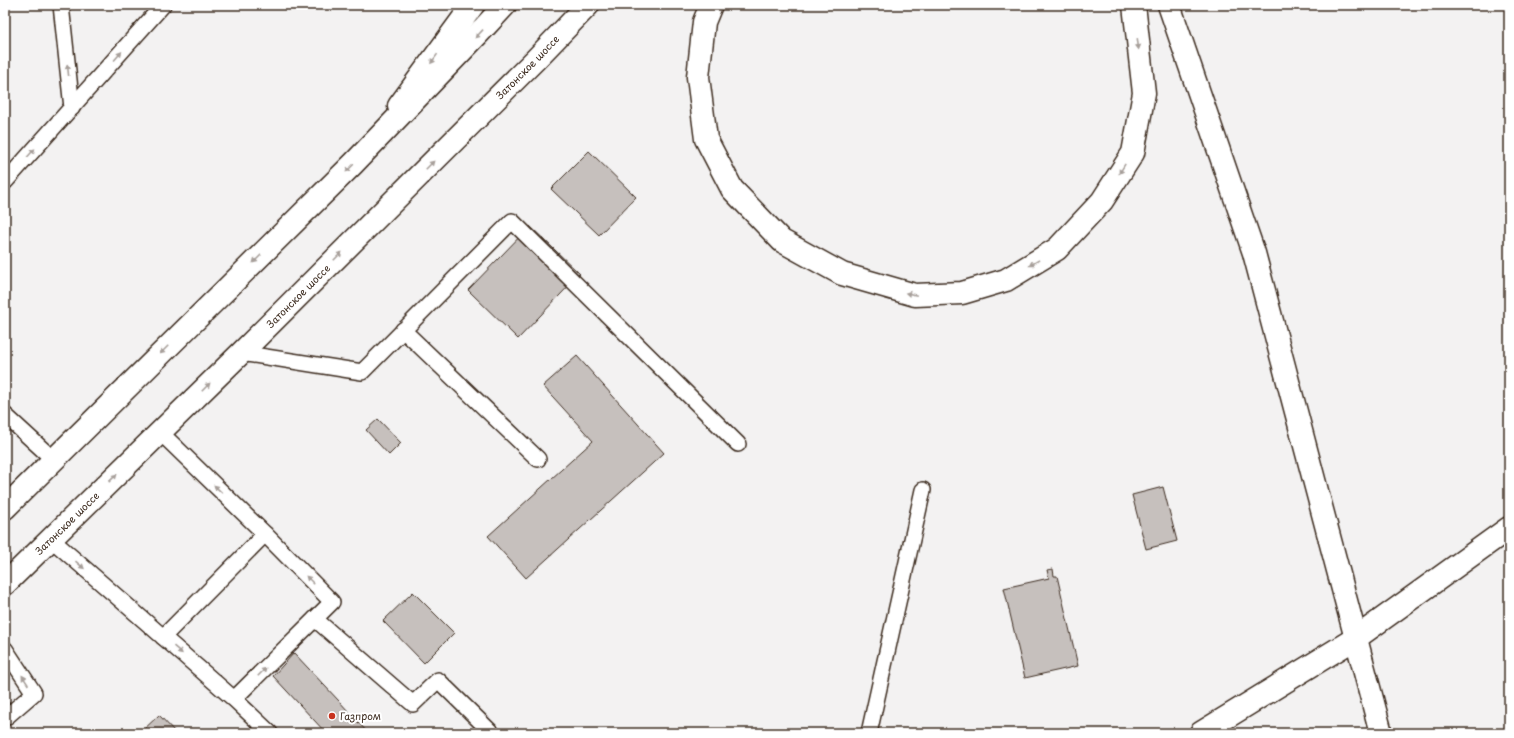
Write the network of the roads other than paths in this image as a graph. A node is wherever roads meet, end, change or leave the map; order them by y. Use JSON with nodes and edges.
{"nodes":[{"id":1,"x":61,"y":5,"type":"edge"},
{"id":2,"x":163,"y":5,"type":"edge"},
{"id":3,"x":473,"y":5,"type":"edge"},
{"id":4,"x":505,"y":5,"type":"edge"},
{"id":5,"x":588,"y":5,"type":"edge"},
{"id":6,"x":711,"y":5,"type":"edge"},
{"id":7,"x":1134,"y":5,"type":"edge"},
{"id":8,"x":1173,"y":11,"type":"edge"},
{"id":9,"x":72,"y":108,"type":"junction"},
{"id":10,"x":366,"y":151,"type":"junction"},
{"id":11,"x":5,"y":182,"type":"edge"},
{"id":12,"x":403,"y":330,"type":"junction"},
{"id":13,"x":241,"y":352,"type":"junction"},
{"id":14,"x":5,"y":415,"type":"edge"},
{"id":15,"x":160,"y":432,"type":"junction"},
{"id":16,"x":738,"y":444,"type":"dead end"},
{"id":17,"x":538,"y":459,"type":"dead end"},
{"id":18,"x":54,"y":460,"type":"junction"},
{"id":19,"x":923,"y":490,"type":"dead end"},
{"id":20,"x":5,"y":508,"type":"edge"},
{"id":21,"x":1509,"y":528,"type":"edge"},
{"id":22,"x":265,"y":534,"type":"junction"},
{"id":23,"x":51,"y":539,"type":"junction"},
{"id":24,"x":5,"y":584,"type":"edge"},
{"id":25,"x":315,"y":619,"type":"junction"},
{"id":26,"x":163,"y":637,"type":"junction"},
{"id":27,"x":1356,"y":638,"type":"junction"},
{"id":28,"x":5,"y":649,"type":"edge"},
{"id":29,"x":234,"y":699,"type":"junction"},
{"id":30,"x":5,"y":718,"type":"edge"},
{"id":31,"x":270,"y":733,"type":"edge"},
{"id":32,"x":492,"y":733,"type":"edge"},
{"id":33,"x":869,"y":733,"type":"edge"},
{"id":34,"x":1201,"y":733,"type":"edge"},
{"id":35,"x":1381,"y":733,"type":"edge"}],
"edges":[{"from":9,"to":1,"type":"lane","one_way":true},
{"from":9,"to":2,"type":"lane","one_way":true},
{"from":3,"to":10,"type":"main road","one_way":true},
{"from":4,"to":10,"type":"main road","one_way":true},
{"from":13,"to":5,"type":"main road","name":"Затонское шоссе","one_way":true},
{"from":7,"to":6,"type":"main road","one_way":true},
{"from":8,"to":27,"type":"main road"},
{"from":11,"to":9,"type":"lane","one_way":true},
{"from":10,"to":18,"type":"main road","one_way":true},
{"from":12,"to":13,"type":"lane"},
{"from":12,"to":16,"type":"lane"},
{"from":12,"to":17,"type":"lane"},
{"from":15,"to":13,"type":"main road","name":"Затонское шоссе","one_way":true},
{"from":14,"to":18,"type":"lane"},
{"from":22,"to":15,"type":"lane","one_way":true},
{"from":23,"to":15,"type":"main road","name":"Затонское шоссе","one_way":true},
{"from":18,"to":20,"type":"main road"},
{"from":19,"to":33,"type":"lane"},
{"from":21,"to":27,"type":"main road"},
{"from":25,"to":22,"type":"lane","one_way":true},
{"from":22,"to":26,"type":"lane"},
{"from":23,"to":24,"type":"main road","name":"Затонское шоссе"},
{"from":23,"to":26,"type":"lane","one_way":true},
{"from":29,"to":25,"type":"lane","one_way":true},
{"from":25,"to":32,"type":"lane"},
{"from":26,"to":29,"type":"lane","one_way":true},
{"from":27,"to":34,"type":"main road"},
{"from":27,"to":35,"type":"main road"},
{"from":30,"to":28,"type":"lane","one_way":true},
{"from":29,"to":31,"type":"lane"}]}
